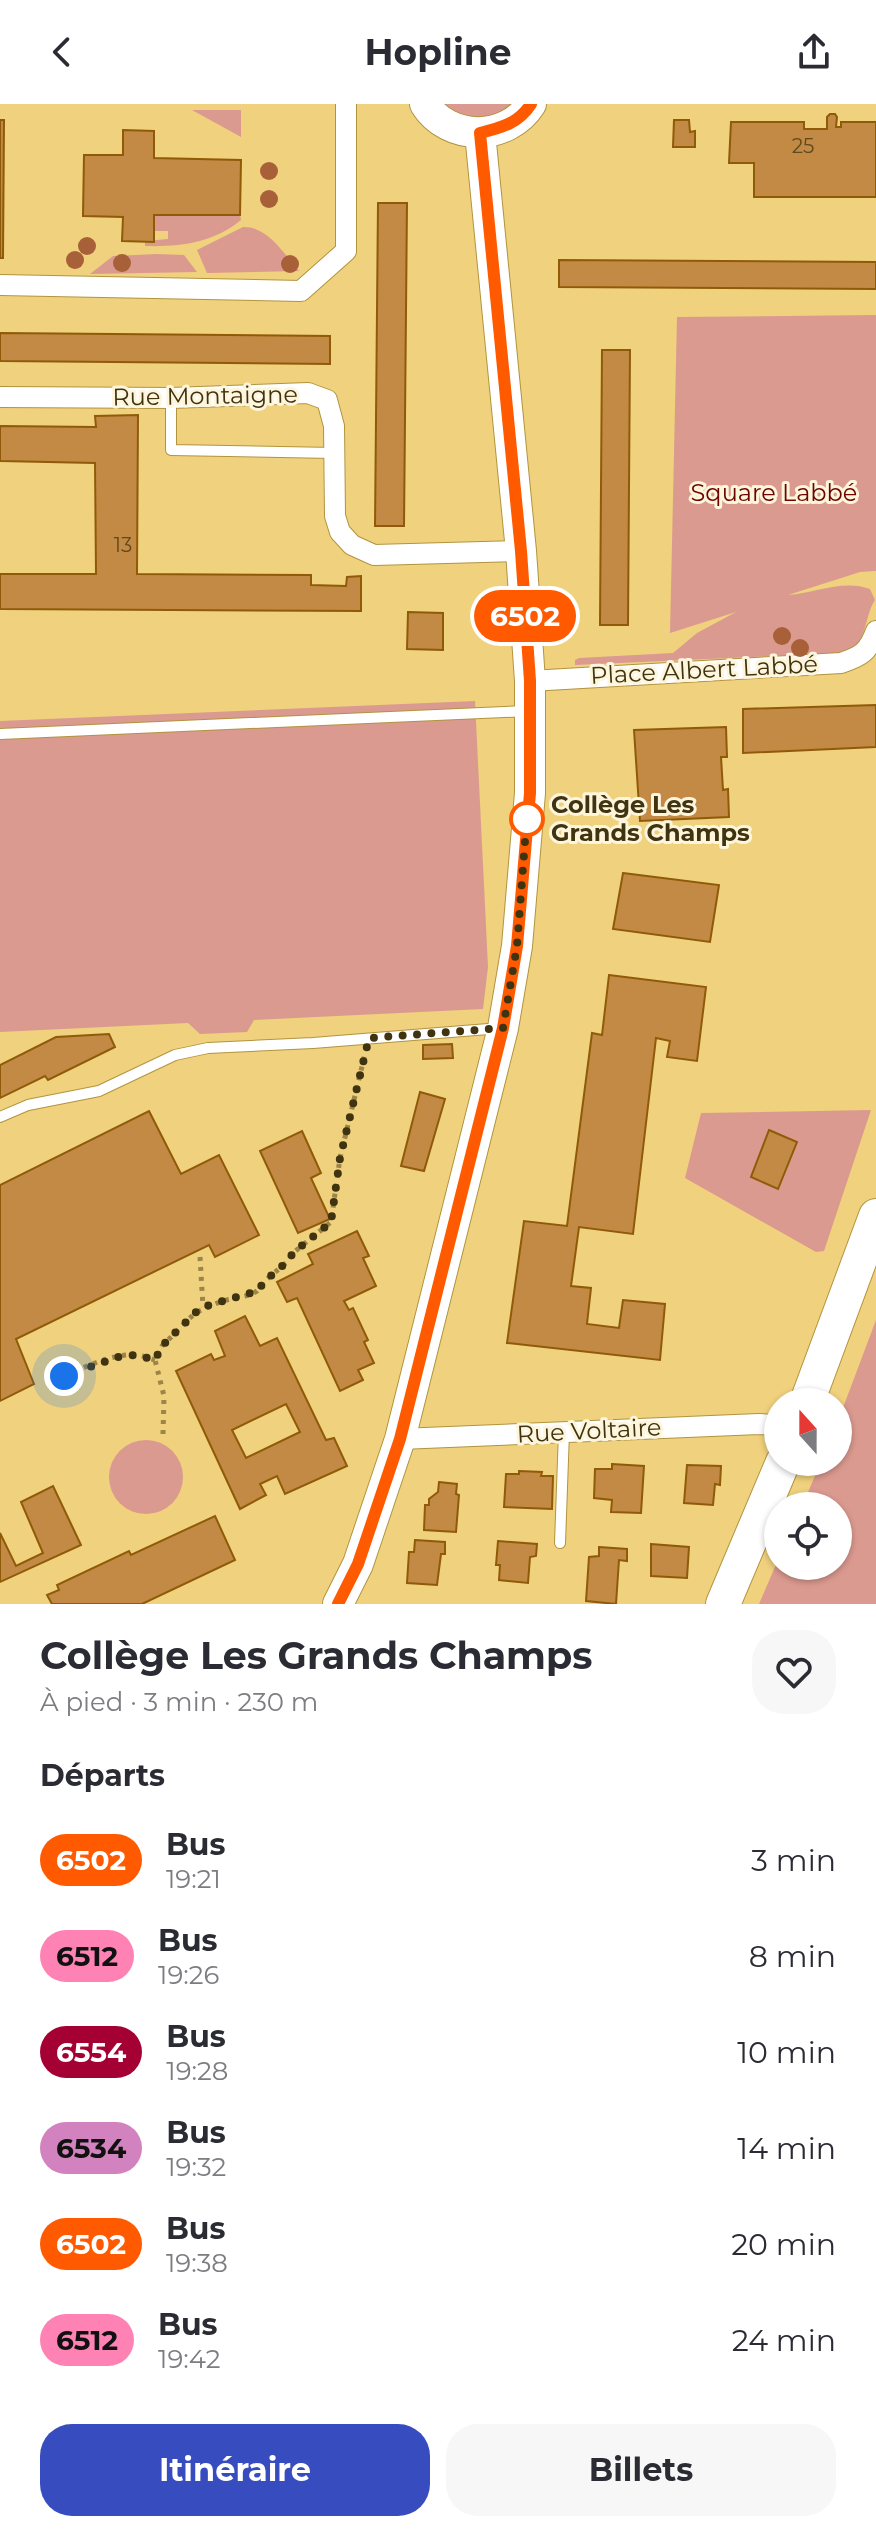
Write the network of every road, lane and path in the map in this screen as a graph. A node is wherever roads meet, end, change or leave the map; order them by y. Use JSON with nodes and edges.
{"nodes":[{"id":1,"x":346,"y":104,"type":"edge"},
{"id":2,"x":425,"y":104,"type":"edge"},
{"id":3,"x":531,"y":104,"type":"edge"},
{"id":4,"x":480,"y":133,"type":"junction"},
{"id":5,"x":0,"y":285,"type":"edge"},
{"id":6,"x":0,"y":397,"type":"edge"},
{"id":7,"x":171,"y":398,"type":"junction"},
{"id":8,"x":334,"y":453,"type":"junction"},
{"id":9,"x":521,"y":551,"type":"junction"},
{"id":10,"x":874,"y":639,"type":"edge"},
{"id":11,"x":530,"y":696,"type":"junction"},
{"id":12,"x":0,"y":734,"type":"edge"},
{"id":13,"x":503,"y":1028,"type":"junction"},
{"id":14,"x":369,"y":1038,"type":"junction"},
{"id":15,"x":0,"y":1117,"type":"edge"},
{"id":16,"x":876,"y":1216,"type":"edge"},
{"id":17,"x":200,"y":1257,"type":"dead end"},
{"id":18,"x":203,"y":1307,"type":"junction"},
{"id":19,"x":155,"y":1360,"type":"junction"},
{"id":20,"x":48,"y":1385,"type":"dead end"},
{"id":21,"x":812,"y":1388,"type":"edge"},
{"id":22,"x":764,"y":1424,"type":"edge"},
{"id":23,"x":564,"y":1432,"type":"junction"},
{"id":24,"x":163,"y":1434,"type":"dead end"},
{"id":25,"x":400,"y":1439,"type":"junction"},
{"id":26,"x":777,"y":1476,"type":"edge"},
{"id":27,"x":560,"y":1543,"type":"dead end"},
{"id":28,"x":338,"y":1604,"type":"edge"},
{"id":29,"x":723,"y":1604,"type":"edge"}],
"edges":[{"from":1,"to":5,"type":"street"},
{"from":2,"to":4,"type":"street"},
{"from":3,"to":4,"type":"street"},
{"from":4,"to":9,"type":"street"},
{"from":6,"to":7,"type":"street","name":"Rue Montaigne"},
{"from":7,"to":8,"type":"street","name":"Rue Montaigne"},
{"from":7,"to":8,"type":"lane"},
{"from":8,"to":9,"type":"street","name":"Rue Montaigne"},
{"from":9,"to":11,"type":"street"},
{"from":10,"to":11,"type":"street","name":"Place Albert Labbé"},
{"from":11,"to":12,"type":"lane"},
{"from":11,"to":13,"type":"street"},
{"from":13,"to":14,"type":"lane"},
{"from":13,"to":25,"type":"street"},
{"from":14,"to":15,"type":"lane"},
{"from":14,"to":18,"type":"path"},
{"from":16,"to":21,"type":"main road"},
{"from":17,"to":18,"type":"path"},
{"from":18,"to":19,"type":"path"},
{"from":19,"to":20,"type":"path"},
{"from":19,"to":24,"type":"path"},
{"from":22,"to":23,"type":"street","name":"Rue Voltaire"},
{"from":23,"to":25,"type":"street","name":"Rue Voltaire"},
{"from":23,"to":27,"type":"lane"},
{"from":25,"to":28,"type":"street"},
{"from":26,"to":29,"type":"main road"}]}
